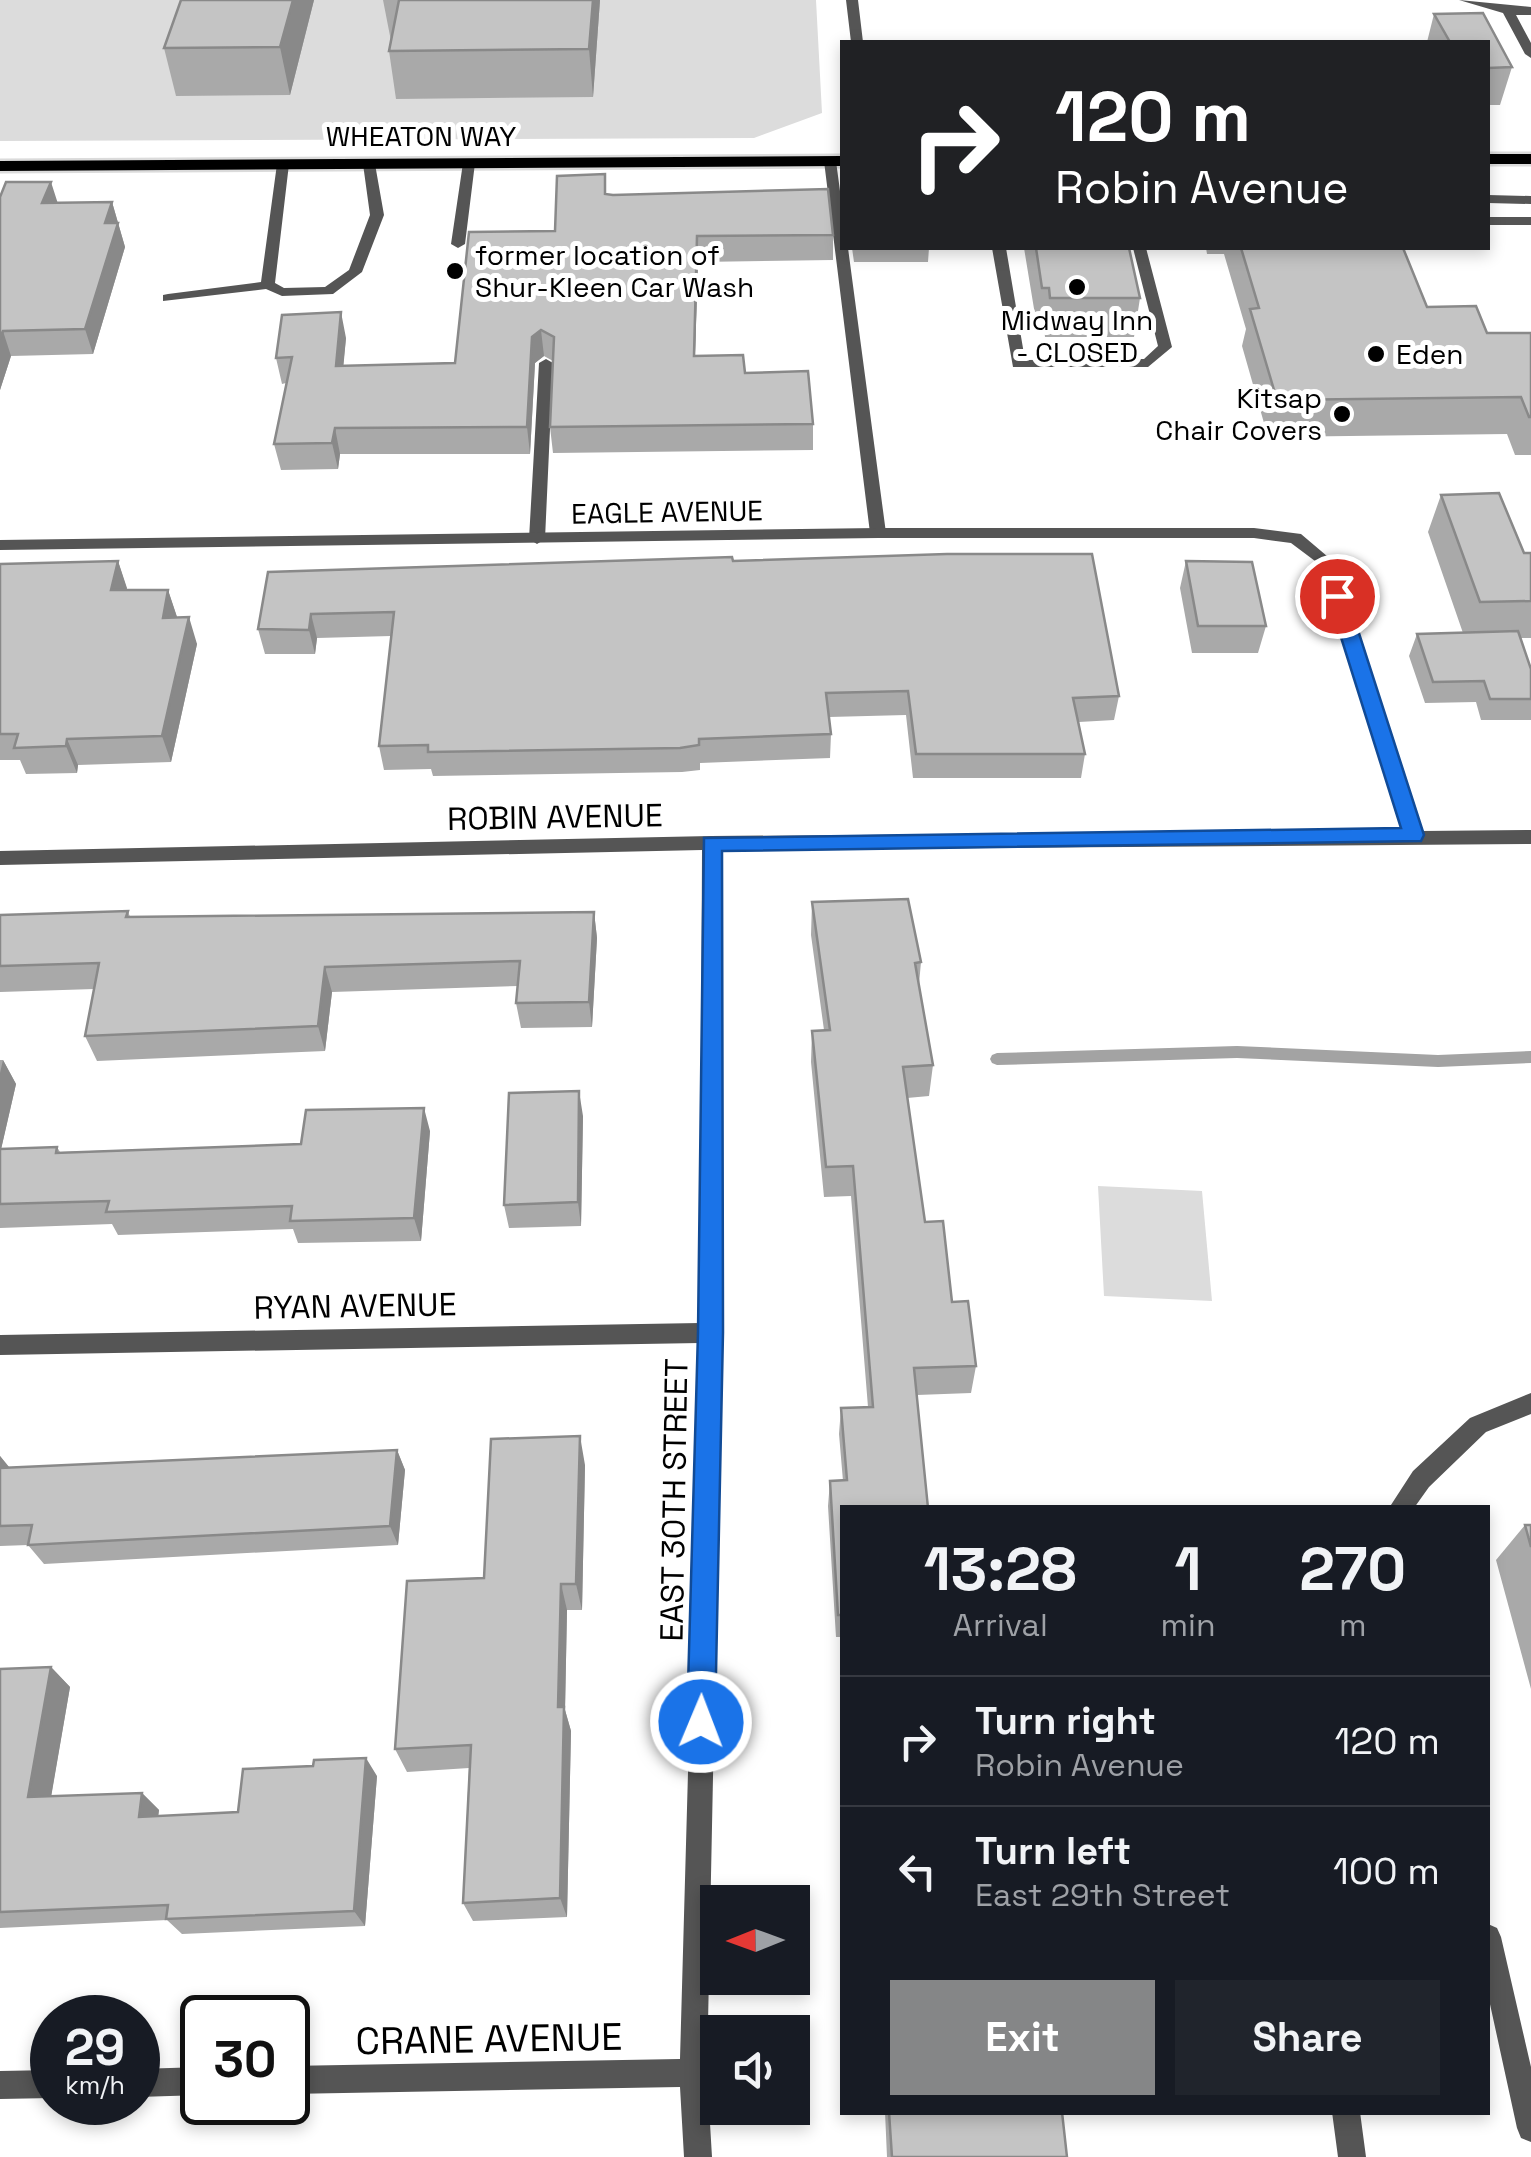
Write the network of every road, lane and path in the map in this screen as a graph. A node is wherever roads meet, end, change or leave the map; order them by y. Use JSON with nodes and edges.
{"nodes":[{"id":1,"x":852,"y":0,"type":"edge"},
{"id":2,"x":1465,"y":0,"type":"edge"},
{"id":3,"x":1508,"y":11,"type":"junction"},
{"id":4,"x":1531,"y":11,"type":"edge"},
{"id":5,"x":857,"y":40,"type":"edge"},
{"id":6,"x":1531,"y":54,"type":"edge"},
{"id":7,"x":1490,"y":159,"type":"edge"},
{"id":8,"x":1531,"y":159,"type":"edge"},
{"id":9,"x":836,"y":161,"type":"edge"},
{"id":10,"x":469,"y":163,"type":"junction"},
{"id":11,"x":283,"y":164,"type":"junction"},
{"id":12,"x":369,"y":164,"type":"junction"},
{"id":13,"x":0,"y":166,"type":"edge"},
{"id":14,"x":840,"y":196,"type":"edge"},
{"id":15,"x":1490,"y":199,"type":"edge"},
{"id":16,"x":1531,"y":200,"type":"edge"},
{"id":17,"x":1490,"y":221,"type":"edge"},
{"id":18,"x":1531,"y":221,"type":"edge"},
{"id":19,"x":458,"y":244,"type":"dead end"},
{"id":20,"x":846,"y":250,"type":"edge"},
{"id":21,"x":999,"y":250,"type":"edge"},
{"id":22,"x":1141,"y":250,"type":"edge"},
{"id":23,"x":268,"y":285,"type":"junction"},
{"id":24,"x":168,"y":298,"type":"dead end"},
{"id":25,"x":546,"y":363,"type":"dead end"},
{"id":26,"x":878,"y":533,"type":"junction"},
{"id":27,"x":536,"y":540,"type":"junction"},
{"id":28,"x":0,"y":546,"type":"edge"},
{"id":29,"x":1414,"y":835,"type":"junction"},
{"id":30,"x":1531,"y":837,"type":"edge"},
{"id":31,"x":712,"y":843,"type":"junction"},
{"id":32,"x":0,"y":858,"type":"edge"},
{"id":33,"x":711,"y":1332,"type":"junction"},
{"id":34,"x":0,"y":1345,"type":"edge"},
{"id":35,"x":1531,"y":1403,"type":"edge"},
{"id":36,"x":1402,"y":1505,"type":"edge"},
{"id":37,"x":1490,"y":1942,"type":"edge"},
{"id":38,"x":1520,"y":2028,"type":"edge"},
{"id":39,"x":693,"y":2073,"type":"junction"},
{"id":40,"x":310,"y":2080,"type":"edge"},
{"id":41,"x":30,"y":2084,"type":"edge"},
{"id":42,"x":0,"y":2085,"type":"edge"},
{"id":43,"x":1346,"y":2115,"type":"edge"},
{"id":44,"x":1531,"y":2128,"type":"edge"},
{"id":45,"x":698,"y":2157,"type":"edge"},
{"id":46,"x":1352,"y":2157,"type":"edge"}],
"edges":[{"from":1,"to":5,"type":"street"},
{"from":2,"to":3,"type":"street"},
{"from":3,"to":4,"type":"street"},
{"from":3,"to":6,"type":"street"},
{"from":7,"to":8,"type":"main road"},
{"from":9,"to":10,"type":"main road","name":"WHEATON WAY"},
{"from":9,"to":14,"type":"street"},
{"from":10,"to":12,"type":"main road","name":"WHEATON WAY"},
{"from":10,"to":19,"type":"street"},
{"from":11,"to":12,"type":"main road","name":"WHEATON WAY"},
{"from":11,"to":13,"type":"main road","name":"WHEATON WAY"},
{"from":11,"to":23,"type":"street"},
{"from":12,"to":23,"type":"street"},
{"from":15,"to":16,"type":"street"},
{"from":17,"to":18,"type":"street"},
{"from":20,"to":26,"type":"street"},
{"from":21,"to":22,"type":"street"},
{"from":23,"to":24,"type":"street"},
{"from":25,"to":27,"type":"street"},
{"from":26,"to":27,"type":"street","name":"EAGLE AVENUE"},
{"from":26,"to":29,"type":"street","name":"EAGLE AVENUE"},
{"from":27,"to":28,"type":"street","name":"EAGLE AVENUE"},
{"from":29,"to":30,"type":"street","name":"ROBIN AVENUE"},
{"from":29,"to":31,"type":"street","name":"ROBIN AVENUE"},
{"from":31,"to":32,"type":"street","name":"ROBIN AVENUE"},
{"from":31,"to":33,"type":"street","name":"EAST 30TH STREET"},
{"from":33,"to":34,"type":"street","name":"RYAN AVENUE"},
{"from":33,"to":39,"type":"street","name":"EAST 30TH STREET"},
{"from":35,"to":36,"type":"street"},
{"from":37,"to":38,"type":"street"},
{"from":38,"to":44,"type":"street"},
{"from":39,"to":40,"type":"street","name":"CRANE AVENUE"},
{"from":39,"to":45,"type":"street","name":"EAST 30TH STREET"},
{"from":41,"to":42,"type":"street"},
{"from":43,"to":46,"type":"street"}]}
